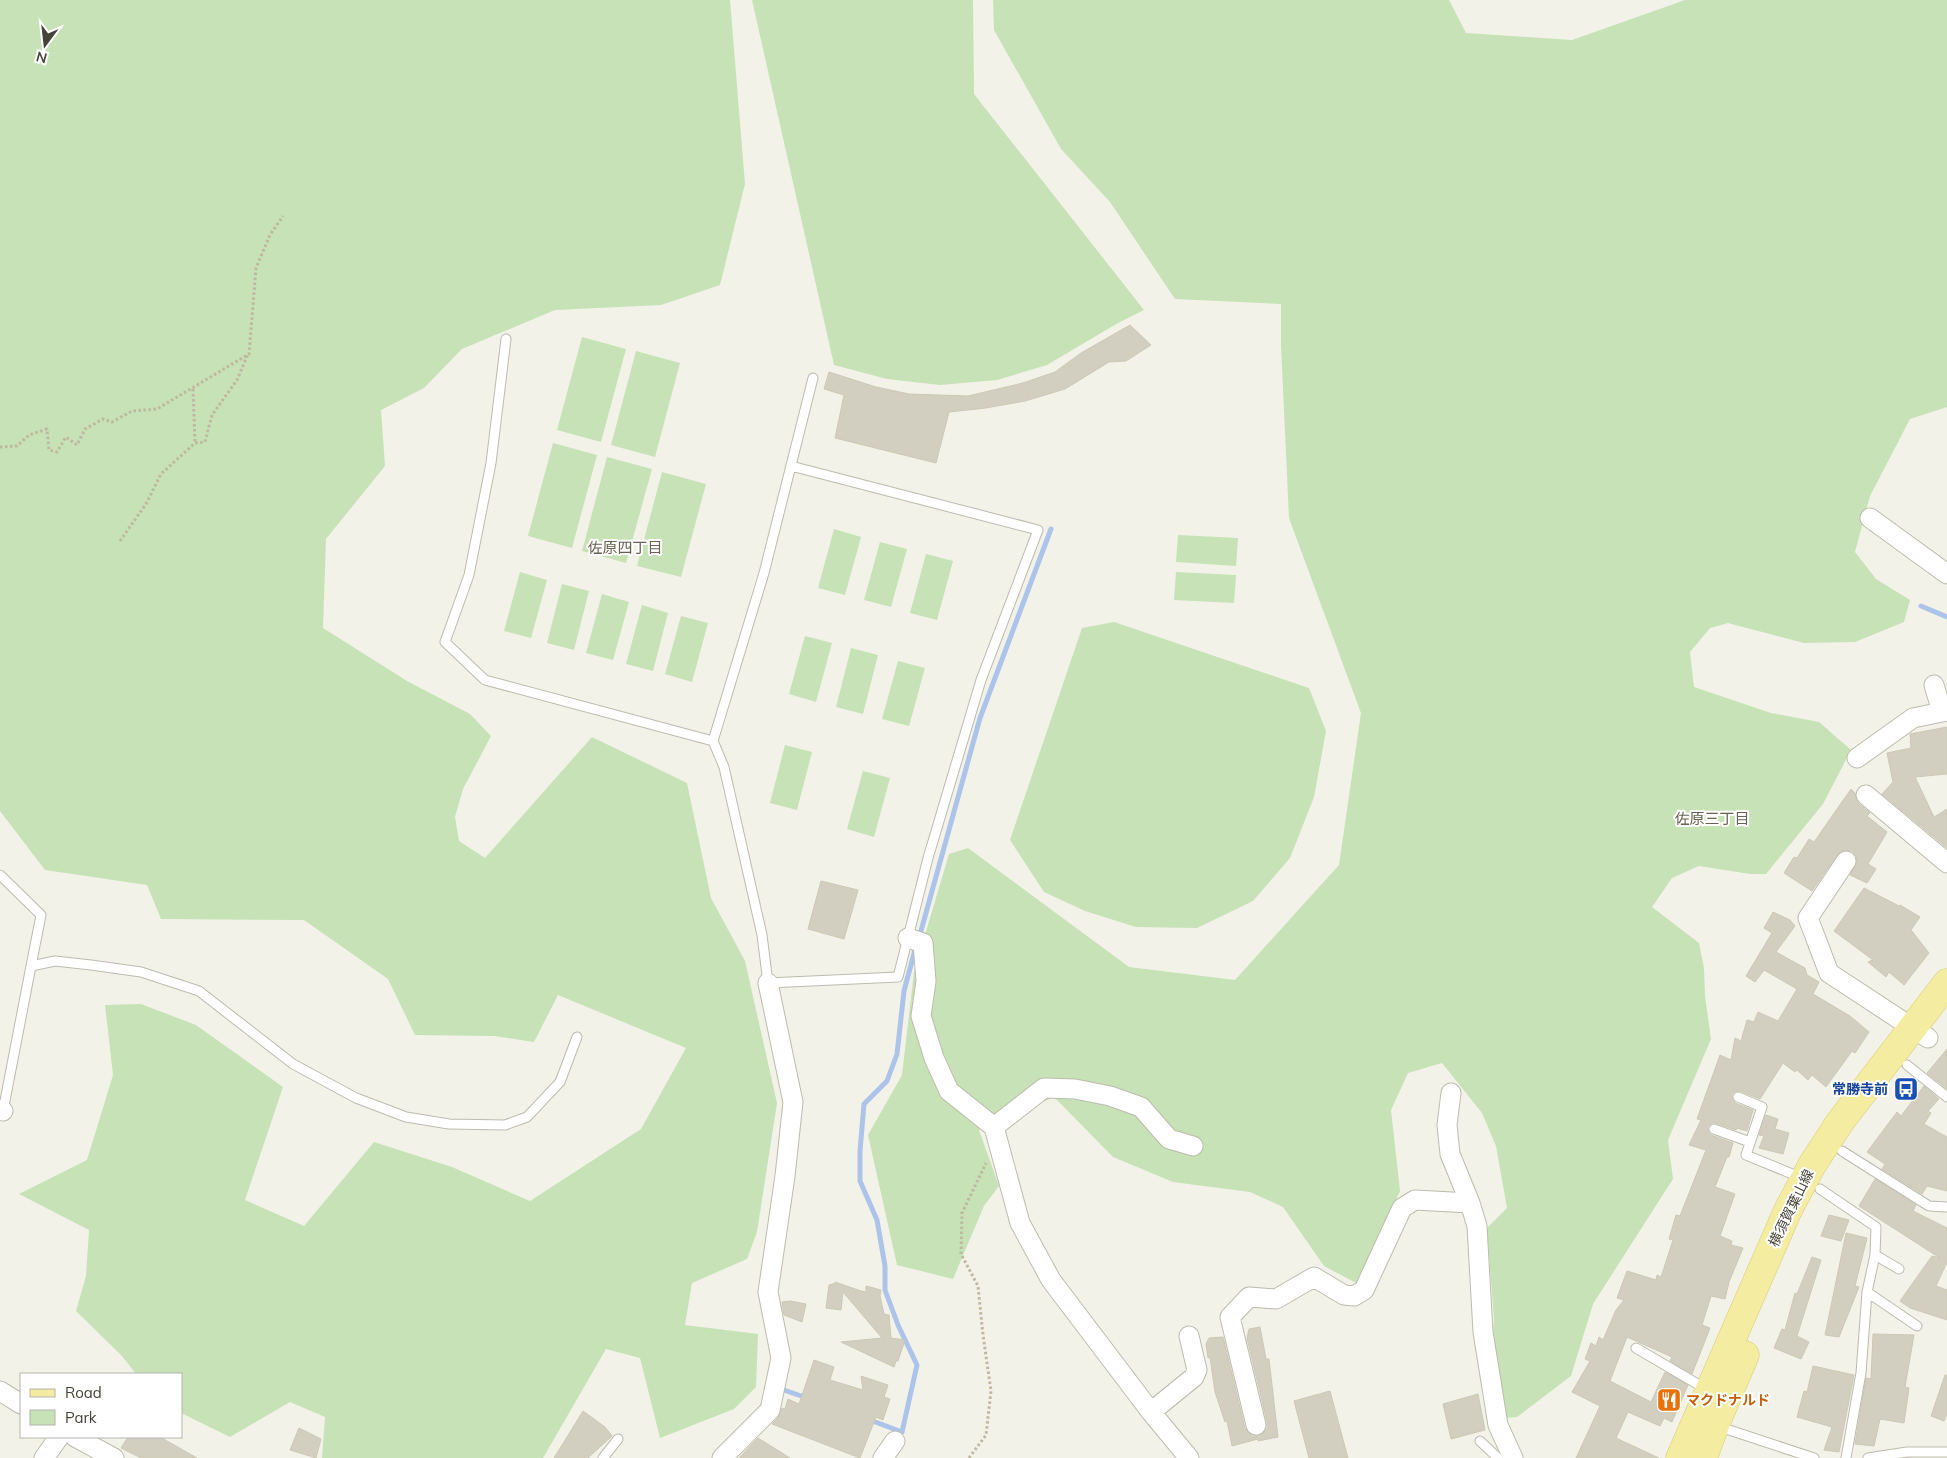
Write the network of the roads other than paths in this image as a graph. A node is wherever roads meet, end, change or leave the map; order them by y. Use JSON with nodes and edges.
{"nodes":[{"id":1,"x":506,"y":339,"type":"dead end"},
{"id":2,"x":812,"y":378,"type":"dead end"},
{"id":3,"x":791,"y":466,"type":"junction"},
{"id":4,"x":1870,"y":518,"type":"dead end"},
{"id":5,"x":1947,"y":574,"type":"edge"},
{"id":6,"x":1934,"y":685,"type":"dead end"},
{"id":7,"x":1945,"y":711,"type":"edge"},
{"id":8,"x":713,"y":741,"type":"junction"},
{"id":9,"x":1857,"y":758,"type":"dead end"},
{"id":10,"x":1866,"y":795,"type":"dead end"},
{"id":11,"x":1846,"y":861,"type":"dead end"},
{"id":12,"x":1947,"y":863,"type":"edge"},
{"id":13,"x":0,"y":875,"type":"edge"},
{"id":14,"x":908,"y":938,"type":"junction"},
{"id":15,"x":31,"y":966,"type":"junction"},
{"id":16,"x":768,"y":983,"type":"junction"},
{"id":17,"x":1947,"y":983,"type":"edge"},
{"id":18,"x":1947,"y":1014,"type":"edge"},
{"id":19,"x":1921,"y":1033,"type":"junction"},
{"id":20,"x":577,"y":1037,"type":"dead end"},
{"id":21,"x":1908,"y":1065,"type":"junction"},
{"id":22,"x":1451,"y":1093,"type":"dead end"},
{"id":23,"x":1738,"y":1097,"type":"dead end"},
{"id":24,"x":1947,"y":1098,"type":"edge"},
{"id":25,"x":1,"y":1110,"type":"edge"},
{"id":26,"x":1714,"y":1129,"type":"dead end"},
{"id":27,"x":996,"y":1135,"type":"junction"},
{"id":28,"x":1750,"y":1142,"type":"junction"},
{"id":29,"x":1193,"y":1146,"type":"dead end"},
{"id":30,"x":1842,"y":1151,"type":"junction"},
{"id":31,"x":1812,"y":1184,"type":"junction"},
{"id":32,"x":1470,"y":1203,"type":"junction"},
{"id":33,"x":1947,"y":1207,"type":"edge"},
{"id":34,"x":1875,"y":1255,"type":"junction"},
{"id":35,"x":1900,"y":1269,"type":"dead end"},
{"id":36,"x":1867,"y":1292,"type":"junction"},
{"id":37,"x":1917,"y":1326,"type":"dead end"},
{"id":38,"x":1189,"y":1336,"type":"dead end"},
{"id":39,"x":1636,"y":1348,"type":"dead end"},
{"id":40,"x":1708,"y":1391,"type":"junction"},
{"id":41,"x":1,"y":1394,"type":"edge"},
{"id":42,"x":20,"y":1404,"type":"edge"},
{"id":43,"x":1151,"y":1412,"type":"junction"},
{"id":44,"x":1256,"y":1425,"type":"dead end"},
{"id":45,"x":1715,"y":1425,"type":"junction"},
{"id":46,"x":58,"y":1438,"type":"edge"},
{"id":47,"x":78,"y":1438,"type":"edge"},
{"id":48,"x":618,"y":1439,"type":"dead end"},
{"id":49,"x":895,"y":1441,"type":"dead end"},
{"id":50,"x":1480,"y":1441,"type":"dead end"},
{"id":51,"x":1947,"y":1452,"type":"edge"},
{"id":52,"x":44,"y":1458,"type":"edge"},
{"id":53,"x":114,"y":1458,"type":"edge"},
{"id":54,"x":603,"y":1458,"type":"edge"},
{"id":55,"x":722,"y":1458,"type":"edge"},
{"id":56,"x":883,"y":1458,"type":"edge"},
{"id":57,"x":1189,"y":1458,"type":"edge"},
{"id":58,"x":1498,"y":1458,"type":"edge"},
{"id":59,"x":1513,"y":1458,"type":"edge"},
{"id":60,"x":1680,"y":1458,"type":"edge"},
{"id":61,"x":1703,"y":1458,"type":"edge"},
{"id":62,"x":1814,"y":1458,"type":"edge"},
{"id":63,"x":1846,"y":1458,"type":"edge"},
{"id":64,"x":1868,"y":1458,"type":"edge"}],
"edges":[{"from":1,"to":8,"type":"lane"},
{"from":2,"to":3,"type":"lane"},
{"from":3,"to":8,"type":"lane"},
{"from":3,"to":14,"type":"lane"},
{"from":4,"to":5,"type":"street"},
{"from":6,"to":7,"type":"street"},
{"from":7,"to":9,"type":"street"},
{"from":8,"to":16,"type":"lane"},
{"from":10,"to":12,"type":"street"},
{"from":11,"to":19,"type":"street"},
{"from":13,"to":15,"type":"lane"},
{"from":14,"to":16,"type":"lane"},
{"from":14,"to":27,"type":"street"},
{"from":15,"to":20,"type":"lane"},
{"from":15,"to":25,"type":"lane"},
{"from":16,"to":55,"type":"street"},
{"from":17,"to":19,"type":"main road","name":"横須賀葉山線"},
{"from":18,"to":19,"type":"main road","name":"横須賀葉山線"},
{"from":19,"to":21,"type":"main road","name":"横須賀葉山線"},
{"from":19,"to":31,"type":"main road","name":"横須賀葉山線"},
{"from":21,"to":24,"type":"lane"},
{"from":21,"to":30,"type":"main road","name":"横須賀葉山線"},
{"from":22,"to":32,"type":"street"},
{"from":23,"to":28,"type":"lane"},
{"from":26,"to":28,"type":"lane"},
{"from":27,"to":29,"type":"street"},
{"from":27,"to":43,"type":"street"},
{"from":28,"to":31,"type":"lane"},
{"from":30,"to":31,"type":"main road","name":"横須賀葉山線"},
{"from":30,"to":33,"type":"lane"},
{"from":31,"to":34,"type":"lane"},
{"from":31,"to":40,"type":"main road","name":"横須賀葉山線"},
{"from":31,"to":45,"type":"main road","name":"横須賀葉山線"},
{"from":32,"to":44,"type":"street"},
{"from":32,"to":59,"type":"street"},
{"from":34,"to":35,"type":"lane"},
{"from":34,"to":36,"type":"lane"},
{"from":36,"to":37,"type":"lane"},
{"from":36,"to":63,"type":"lane"},
{"from":38,"to":43,"type":"street"},
{"from":39,"to":40,"type":"lane"},
{"from":40,"to":60,"type":"main road","name":"横須賀葉山線"},
{"from":41,"to":42,"type":"street"},
{"from":43,"to":57,"type":"street"},
{"from":45,"to":61,"type":"main road","name":"横須賀葉山線"},
{"from":45,"to":62,"type":"lane"},
{"from":46,"to":52,"type":"street"},
{"from":47,"to":53,"type":"street"},
{"from":48,"to":54,"type":"lane"},
{"from":49,"to":56,"type":"street"},
{"from":50,"to":58,"type":"lane"},
{"from":51,"to":64,"type":"lane"}]}
